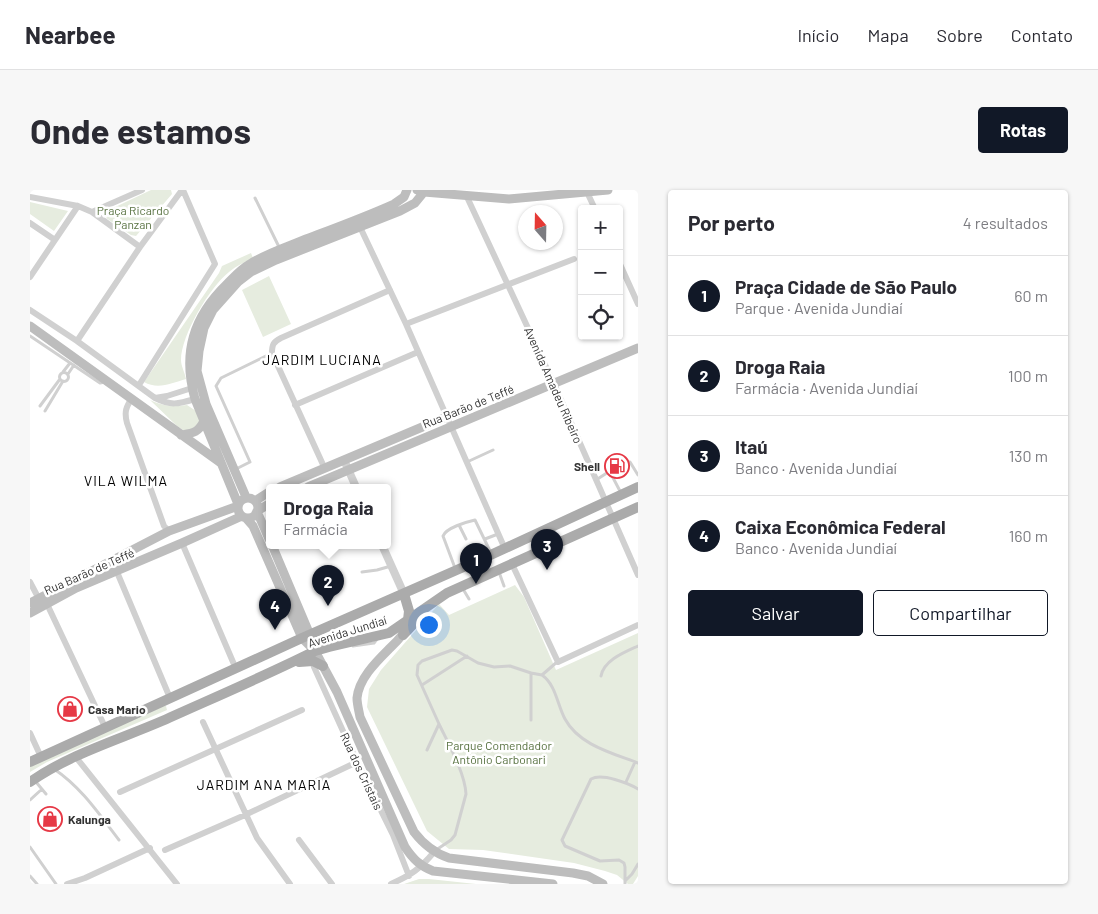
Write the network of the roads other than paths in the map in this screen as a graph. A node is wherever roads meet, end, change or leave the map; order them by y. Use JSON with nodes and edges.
{"nodes":[{"id":1,"x":142,"y":190,"type":"edge"},
{"id":2,"x":182,"y":190,"type":"edge"},
{"id":3,"x":407,"y":190,"type":"edge"},
{"id":4,"x":608,"y":190,"type":"edge"},
{"id":5,"x":420,"y":191,"type":"edge"},
{"id":6,"x":587,"y":191,"type":"edge"},
{"id":7,"x":568,"y":192,"type":"edge"},
{"id":8,"x":30,"y":197,"type":"edge"},
{"id":9,"x":467,"y":197,"type":"junction"},
{"id":10,"x":255,"y":198,"type":"dead end"},
{"id":11,"x":593,"y":205,"type":"edge"},
{"id":12,"x":78,"y":206,"type":"junction"},
{"id":13,"x":92,"y":212,"type":"junction"},
{"id":14,"x":363,"y":217,"type":"junction"},
{"id":15,"x":30,"y":223,"type":"edge"},
{"id":16,"x":360,"y":227,"type":"junction"},
{"id":17,"x":55,"y":240,"type":"junction"},
{"id":18,"x":140,"y":248,"type":"junction"},
{"id":19,"x":280,"y":249,"type":"junction"},
{"id":20,"x":574,"y":258,"type":"dead end"},
{"id":21,"x":623,"y":271,"type":"edge"},
{"id":22,"x":30,"y":277,"type":"edge"},
{"id":23,"x":508,"y":285,"type":"junction"},
{"id":24,"x":390,"y":290,"type":"junction"},
{"id":25,"x":638,"y":304,"type":"edge"},
{"id":26,"x":30,"y":310,"type":"edge"},
{"id":27,"x":406,"y":324,"type":"junction"},
{"id":28,"x":30,"y":326,"type":"edge"},
{"id":29,"x":30,"y":336,"type":"edge"},
{"id":30,"x":77,"y":341,"type":"junction"},
{"id":31,"x":638,"y":348,"type":"edge"},
{"id":32,"x":418,"y":352,"type":"junction"},
{"id":33,"x":272,"y":354,"type":"junction"},
{"id":34,"x":70,"y":363,"type":"junction"},
{"id":35,"x":74,"y":365,"type":"junction"},
{"id":36,"x":64,"y":372,"type":"junction"},
{"id":37,"x":68,"y":374,"type":"junction"},
{"id":38,"x":62,"y":380,"type":"junction"},
{"id":39,"x":108,"y":382,"type":"junction"},
{"id":40,"x":554,"y":384,"type":"junction"},
{"id":41,"x":139,"y":385,"type":"junction"},
{"id":42,"x":192,"y":388,"type":"junction"},
{"id":43,"x":132,"y":398,"type":"junction"},
{"id":44,"x":155,"y":398,"type":"junction"},
{"id":45,"x":195,"y":399,"type":"junction"},
{"id":46,"x":295,"y":405,"type":"junction"},
{"id":47,"x":40,"y":406,"type":"dead end"},
{"id":48,"x":45,"y":410,"type":"dead end"},
{"id":49,"x":446,"y":417,"type":"junction"},
{"id":50,"x":204,"y":421,"type":"junction"},
{"id":51,"x":436,"y":421,"type":"junction"},
{"id":52,"x":450,"y":427,"type":"junction"},
{"id":53,"x":432,"y":434,"type":"junction"},
{"id":54,"x":180,"y":435,"type":"junction"},
{"id":55,"x":493,"y":450,"type":"dead end"},
{"id":56,"x":344,"y":460,"type":"junction"},
{"id":57,"x":222,"y":463,"type":"junction"},
{"id":58,"x":466,"y":463,"type":"junction"},
{"id":59,"x":621,"y":464,"type":"dead end"},
{"id":60,"x":325,"y":469,"type":"junction"},
{"id":61,"x":613,"y":469,"type":"dead end"},
{"id":62,"x":349,"y":470,"type":"junction"},
{"id":63,"x":230,"y":472,"type":"junction"},
{"id":64,"x":610,"y":472,"type":"junction"},
{"id":65,"x":638,"y":475,"type":"edge"},
{"id":66,"x":596,"y":480,"type":"junction"},
{"id":67,"x":288,"y":484,"type":"edge"},
{"id":68,"x":315,"y":484,"type":"edge"},
{"id":69,"x":355,"y":484,"type":"edge"},
{"id":70,"x":638,"y":487,"type":"edge"},
{"id":71,"x":266,"y":493,"type":"edge"},
{"id":72,"x":622,"y":494,"type":"junction"},
{"id":73,"x":251,"y":499,"type":"junction"},
{"id":74,"x":605,"y":502,"type":"junction"},
{"id":75,"x":238,"y":505,"type":"junction"},
{"id":76,"x":266,"y":506,"type":"edge"},
{"id":77,"x":638,"y":507,"type":"edge"},
{"id":78,"x":257,"y":512,"type":"junction"},
{"id":79,"x":244,"y":517,"type":"junction"},
{"id":80,"x":612,"y":518,"type":"junction"},
{"id":81,"x":460,"y":526,"type":"junction"},
{"id":82,"x":169,"y":532,"type":"junction"},
{"id":83,"x":266,"y":532,"type":"edge"},
{"id":84,"x":498,"y":534,"type":"junction"},
{"id":85,"x":466,"y":539,"type":"dead end"},
{"id":86,"x":485,"y":539,"type":"junction"},
{"id":87,"x":182,"y":543,"type":"junction"},
{"id":88,"x":470,"y":548,"type":"dead end"},
{"id":89,"x":273,"y":549,"type":"edge"},
{"id":90,"x":384,"y":549,"type":"edge"},
{"id":91,"x":505,"y":549,"type":"junction"},
{"id":92,"x":492,"y":555,"type":"junction"},
{"id":93,"x":477,"y":561,"type":"junction"},
{"id":94,"x":108,"y":562,"type":"junction"},
{"id":95,"x":512,"y":564,"type":"junction"},
{"id":96,"x":391,"y":565,"type":"junction"},
{"id":97,"x":456,"y":570,"type":"junction"},
{"id":98,"x":498,"y":570,"type":"junction"},
{"id":99,"x":117,"y":572,"type":"junction"},
{"id":100,"x":362,"y":572,"type":"dead end"},
{"id":101,"x":638,"y":575,"type":"edge"},
{"id":102,"x":30,"y":578,"type":"edge"},
{"id":103,"x":30,"y":582,"type":"edge"},
{"id":104,"x":504,"y":586,"type":"dead end"},
{"id":105,"x":461,"y":587,"type":"junction"},
{"id":106,"x":404,"y":594,"type":"junction"},
{"id":107,"x":469,"y":600,"type":"dead end"},
{"id":108,"x":435,"y":601,"type":"junction"},
{"id":109,"x":39,"y":603,"type":"edge"},
{"id":110,"x":30,"y":612,"type":"edge"},
{"id":111,"x":408,"y":620,"type":"junction"},
{"id":112,"x":638,"y":625,"type":"edge"},
{"id":113,"x":403,"y":635,"type":"junction"},
{"id":114,"x":306,"y":636,"type":"junction"},
{"id":115,"x":638,"y":646,"type":"edge"},
{"id":116,"x":316,"y":651,"type":"junction"},
{"id":117,"x":467,"y":656,"type":"junction"},
{"id":118,"x":293,"y":662,"type":"junction"},
{"id":119,"x":558,"y":662,"type":"junction"},
{"id":120,"x":319,"y":666,"type":"junction"},
{"id":121,"x":236,"y":669,"type":"junction"},
{"id":122,"x":531,"y":673,"type":"junction"},
{"id":123,"x":542,"y":675,"type":"junction"},
{"id":124,"x":601,"y":676,"type":"dead end"},
{"id":125,"x":422,"y":685,"type":"junction"},
{"id":126,"x":337,"y":692,"type":"junction"},
{"id":127,"x":328,"y":696,"type":"junction"},
{"id":128,"x":170,"y":698,"type":"junction"},
{"id":129,"x":302,"y":710,"type":"dead end"},
{"id":130,"x":531,"y":720,"type":"dead end"},
{"id":131,"x":162,"y":721,"type":"junction"},
{"id":132,"x":203,"y":722,"type":"dead end"},
{"id":133,"x":438,"y":724,"type":"junction"},
{"id":134,"x":105,"y":727,"type":"junction"},
{"id":135,"x":30,"y":733,"type":"edge"},
{"id":136,"x":215,"y":750,"type":"junction"},
{"id":137,"x":427,"y":750,"type":"dead end"},
{"id":138,"x":75,"y":756,"type":"junction"},
{"id":139,"x":35,"y":758,"type":"edge"},
{"id":140,"x":357,"y":762,"type":"junction"},
{"id":141,"x":636,"y":762,"type":"edge"},
{"id":142,"x":52,"y":768,"type":"junction"},
{"id":143,"x":32,"y":781,"type":"edge"},
{"id":144,"x":626,"y":782,"type":"junction"},
{"id":145,"x":42,"y":789,"type":"junction"},
{"id":146,"x":638,"y":789,"type":"edge"},
{"id":147,"x":120,"y":792,"type":"dead end"},
{"id":148,"x":46,"y":794,"type":"dead end"},
{"id":149,"x":30,"y":800,"type":"edge"},
{"id":150,"x":245,"y":815,"type":"junction"},
{"id":151,"x":119,"y":840,"type":"dead end"},
{"id":152,"x":299,"y":840,"type":"dead end"},
{"id":153,"x":150,"y":848,"type":"junction"},
{"id":154,"x":31,"y":850,"type":"edge"},
{"id":155,"x":165,"y":850,"type":"dead end"},
{"id":156,"x":434,"y":852,"type":"junction"},
{"id":157,"x":638,"y":864,"type":"edge"},
{"id":158,"x":422,"y":867,"type":"junction"},
{"id":159,"x":30,"y":876,"type":"edge"},
{"id":160,"x":409,"y":876,"type":"junction"},
{"id":161,"x":625,"y":882,"type":"edge"},
{"id":162,"x":36,"y":884,"type":"edge"},
{"id":163,"x":56,"y":884,"type":"edge"},
{"id":164,"x":66,"y":884,"type":"edge"},
{"id":165,"x":177,"y":884,"type":"edge"},
{"id":166,"x":290,"y":884,"type":"edge"},
{"id":167,"x":332,"y":884,"type":"edge"},
{"id":168,"x":391,"y":884,"type":"edge"},
{"id":169,"x":552,"y":884,"type":"edge"},
{"id":170,"x":602,"y":884,"type":"edge"}],
"edges":[{"from":1,"to":13,"type":"street"},
{"from":2,"to":18,"type":"street"},
{"from":2,"to":41,"type":"street"},
{"from":3,"to":14,"type":"main road"},
{"from":4,"to":6,"type":"main road"},
{"from":5,"to":9,"type":"main road"},
{"from":5,"to":16,"type":"main road"},
{"from":6,"to":7,"type":"main road"},
{"from":6,"to":11,"type":"street"},
{"from":7,"to":9,"type":"main road"},
{"from":8,"to":12,"type":"street"},
{"from":9,"to":23,"type":"street","name":"Avenida Amadeu Ribeiro"},
{"from":10,"to":19,"type":"lane"},
{"from":12,"to":13,"type":"street"},
{"from":12,"to":17,"type":"street"},
{"from":13,"to":18,"type":"street"},
{"from":14,"to":16,"type":"main road"},
{"from":14,"to":19,"type":"main road"},
{"from":15,"to":17,"type":"street"},
{"from":16,"to":24,"type":"street"},
{"from":16,"to":63,"type":"main road"},
{"from":17,"to":22,"type":"street"},
{"from":18,"to":30,"type":"street"},
{"from":19,"to":42,"type":"main road"},
{"from":20,"to":23,"type":"street"},
{"from":21,"to":25,"type":"street"},
{"from":23,"to":27,"type":"street"},
{"from":23,"to":40,"type":"street","name":"Avenida Amadeu Ribeiro"},
{"from":24,"to":27,"type":"street"},
{"from":24,"to":33,"type":"street"},
{"from":26,"to":30,"type":"street"},
{"from":27,"to":32,"type":"street"},
{"from":28,"to":39,"type":"main road"},
{"from":29,"to":34,"type":"lane"},
{"from":30,"to":41,"type":"street"},
{"from":31,"to":40,"type":"main road","name":"Rua Barão de Teffé"},
{"from":32,"to":46,"type":"street"},
{"from":32,"to":49,"type":"street"},
{"from":33,"to":46,"type":"street"},
{"from":33,"to":63,"type":"lane"},
{"from":34,"to":35,"type":"lane"},
{"from":34,"to":36,"type":"lane"},
{"from":35,"to":37,"type":"lane"},
{"from":35,"to":39,"type":"lane"},
{"from":36,"to":37,"type":"lane"},
{"from":36,"to":38,"type":"lane"},
{"from":37,"to":38,"type":"lane"},
{"from":38,"to":47,"type":"lane"},
{"from":38,"to":48,"type":"lane"},
{"from":39,"to":43,"type":"main road"},
{"from":40,"to":52,"type":"main road","name":"Rua Barão de Teffé"},
{"from":40,"to":66,"type":"street","name":"Avenida Amadeu Ribeiro"},
{"from":41,"to":44,"type":"street"},
{"from":42,"to":44,"type":"street"},
{"from":42,"to":45,"type":"main road"},
{"from":43,"to":54,"type":"main road"},
{"from":43,"to":82,"type":"street"},
{"from":44,"to":45,"type":"street"},
{"from":45,"to":50,"type":"main road"},
{"from":46,"to":60,"type":"street"},
{"from":49,"to":51,"type":"main road","name":"Rua Barão de Teffé"},
{"from":49,"to":52,"type":"street"},
{"from":50,"to":54,"type":"main road"},
{"from":50,"to":57,"type":"main road"},
{"from":51,"to":53,"type":"main road"},
{"from":51,"to":56,"type":"main road","name":"Rua Barão de Teffé"},
{"from":52,"to":53,"type":"main road","name":"Rua Barão de Teffé"},
{"from":52,"to":58,"type":"street"},
{"from":53,"to":62,"type":"main road","name":"Rua Barão de Teffé"},
{"from":54,"to":57,"type":"main road"},
{"from":55,"to":58,"type":"lane"},
{"from":56,"to":60,"type":"main road","name":"Rua Barão de Teffé"},
{"from":56,"to":62,"type":"street"},
{"from":57,"to":63,"type":"main road"},
{"from":58,"to":84,"type":"street"},
{"from":59,"to":65,"type":"lane"},
{"from":60,"to":67,"type":"main road","name":"Rua Barão de Teffé"},
{"from":61,"to":64,"type":"lane"},
{"from":62,"to":68,"type":"main road","name":"Rua Barão de Teffé"},
{"from":62,"to":69,"type":"street"},
{"from":63,"to":73,"type":"main road"},
{"from":63,"to":75,"type":"main road"},
{"from":64,"to":66,"type":"lane"},
{"from":64,"to":72,"type":"lane"},
{"from":66,"to":74,"type":"street","name":"Avenida Amadeu Ribeiro"},
{"from":70,"to":72,"type":"main road","name":"Avenida Jundiaí"},
{"from":71,"to":73,"type":"main road"},
{"from":72,"to":74,"type":"main road","name":"Avenida Jundiaí"},
{"from":73,"to":75,"type":"main road"},
{"from":73,"to":78,"type":"main road"},
{"from":74,"to":80,"type":"street","name":"Avenida Amadeu Ribeiro"},
{"from":74,"to":91,"type":"main road","name":"Avenida Jundiaí"},
{"from":75,"to":79,"type":"main road"},
{"from":75,"to":82,"type":"main road","name":"Rua Barão de Teffé"},
{"from":76,"to":78,"type":"main road"},
{"from":77,"to":80,"type":"main road","name":"Avenida Jundiaí"},
{"from":78,"to":79,"type":"main road"},
{"from":78,"to":83,"type":"main road"},
{"from":79,"to":87,"type":"main road","name":"Rua Barão de Teffé"},
{"from":79,"to":114,"type":"main road"},
{"from":80,"to":95,"type":"main road","name":"Avenida Jundiaí"},
{"from":80,"to":101,"type":"street","name":"Avenida Amadeu Ribeiro"},
{"from":81,"to":85,"type":"lane"},
{"from":81,"to":86,"type":"lane"},
{"from":81,"to":97,"type":"lane"},
{"from":82,"to":87,"type":"main road"},
{"from":82,"to":94,"type":"main road","name":"Rua Barão de Teffé"},
{"from":84,"to":86,"type":"lane"},
{"from":84,"to":91,"type":"street"},
{"from":86,"to":92,"type":"lane"},
{"from":87,"to":99,"type":"main road","name":"Rua Barão de Teffé"},
{"from":87,"to":121,"type":"street"},
{"from":88,"to":93,"type":"lane"},
{"from":89,"to":114,"type":"main road"},
{"from":90,"to":96,"type":"street"},
{"from":91,"to":92,"type":"main road","name":"Avenida Jundiaí"},
{"from":92,"to":93,"type":"main road","name":"Avenida Jundiaí"},
{"from":93,"to":97,"type":"main road","name":"Avenida Jundiaí"},
{"from":94,"to":99,"type":"main road"},
{"from":94,"to":109,"type":"main road","name":"Rua Barão de Teffé"},
{"from":95,"to":98,"type":"main road","name":"Avenida Jundiaí"},
{"from":95,"to":119,"type":"street"},
{"from":96,"to":100,"type":"lane"},
{"from":96,"to":106,"type":"street"},
{"from":97,"to":106,"type":"main road","name":"Avenida Jundiaí"},
{"from":98,"to":104,"type":"lane"},
{"from":98,"to":105,"type":"main road","name":"Avenida Jundiaí"},
{"from":99,"to":109,"type":"main road","name":"Rua Barão de Teffé"},
{"from":99,"to":128,"type":"street"},
{"from":102,"to":103,"type":"street"},
{"from":103,"to":109,"type":"street"},
{"from":105,"to":107,"type":"lane"},
{"from":105,"to":108,"type":"main road","name":"Avenida Jundiaí"},
{"from":106,"to":111,"type":"main road"},
{"from":106,"to":114,"type":"main road","name":"Avenida Jundiaí"},
{"from":108,"to":111,"type":"main road","name":"Avenida Jundiaí"},
{"from":108,"to":113,"type":"main road"},
{"from":109,"to":110,"type":"main road","name":"Rua Barão de Teffé"},
{"from":109,"to":134,"type":"street"},
{"from":111,"to":113,"type":"main road"},
{"from":111,"to":116,"type":"main road","name":"Avenida Jundiaí"},
{"from":112,"to":119,"type":"street"},
{"from":113,"to":156,"type":"main road"},
{"from":114,"to":116,"type":"main road"},
{"from":114,"to":121,"type":"main road","name":"Avenida Jundiaí"},
{"from":115,"to":124,"type":"lane"},
{"from":116,"to":118,"type":"main road","name":"Avenida Jundiaí"},
{"from":116,"to":120,"type":"main road"},
{"from":117,"to":122,"type":"lane"},
{"from":117,"to":125,"type":"lane"},
{"from":117,"to":125,"type":"lane"},
{"from":118,"to":120,"type":"main road"},
{"from":118,"to":131,"type":"main road","name":"Avenida Jundiaí"},
{"from":119,"to":123,"type":"lane"},
{"from":120,"to":126,"type":"main road"},
{"from":120,"to":127,"type":"street","name":"Rua dos Cristais"},
{"from":121,"to":128,"type":"main road","name":"Avenida Jundiaí"},
{"from":122,"to":123,"type":"lane"},
{"from":122,"to":130,"type":"lane"},
{"from":123,"to":141,"type":"lane"},
{"from":125,"to":133,"type":"lane"},
{"from":126,"to":127,"type":"street"},
{"from":126,"to":158,"type":"main road"},
{"from":127,"to":140,"type":"street","name":"Rua dos Cristais"},
{"from":128,"to":131,"type":"main road"},
{"from":128,"to":134,"type":"main road","name":"Avenida Jundiaí"},
{"from":129,"to":136,"type":"street"},
{"from":131,"to":138,"type":"main road","name":"Avenida Jundiaí"},
{"from":132,"to":136,"type":"street"},
{"from":133,"to":137,"type":"lane"},
{"from":133,"to":156,"type":"lane"},
{"from":134,"to":139,"type":"main road","name":"Avenida Jundiaí"},
{"from":135,"to":139,"type":"street"},
{"from":136,"to":147,"type":"street"},
{"from":136,"to":150,"type":"street"},
{"from":138,"to":142,"type":"main road","name":"Avenida Jundiaí"},
{"from":138,"to":153,"type":"street"},
{"from":140,"to":150,"type":"street"},
{"from":140,"to":160,"type":"street","name":"Rua dos Cristais"},
{"from":141,"to":144,"type":"lane"},
{"from":142,"to":143,"type":"main road","name":"Avenida Jundiaí"},
{"from":142,"to":151,"type":"lane"},
{"from":143,"to":145,"type":"lane"},
{"from":144,"to":146,"type":"lane"},
{"from":144,"to":161,"type":"lane"},
{"from":145,"to":148,"type":"lane"},
{"from":145,"to":149,"type":"lane"},
{"from":150,"to":155,"type":"street"},
{"from":150,"to":166,"type":"street"},
{"from":152,"to":167,"type":"street"},
{"from":153,"to":164,"type":"street"},
{"from":153,"to":165,"type":"street"},
{"from":154,"to":163,"type":"lane"},
{"from":156,"to":158,"type":"street"},
{"from":156,"to":170,"type":"main road"},
{"from":157,"to":161,"type":"lane"},
{"from":158,"to":160,"type":"street"},
{"from":158,"to":169,"type":"main road"},
{"from":159,"to":162,"type":"lane"},
{"from":160,"to":168,"type":"street"}]}
